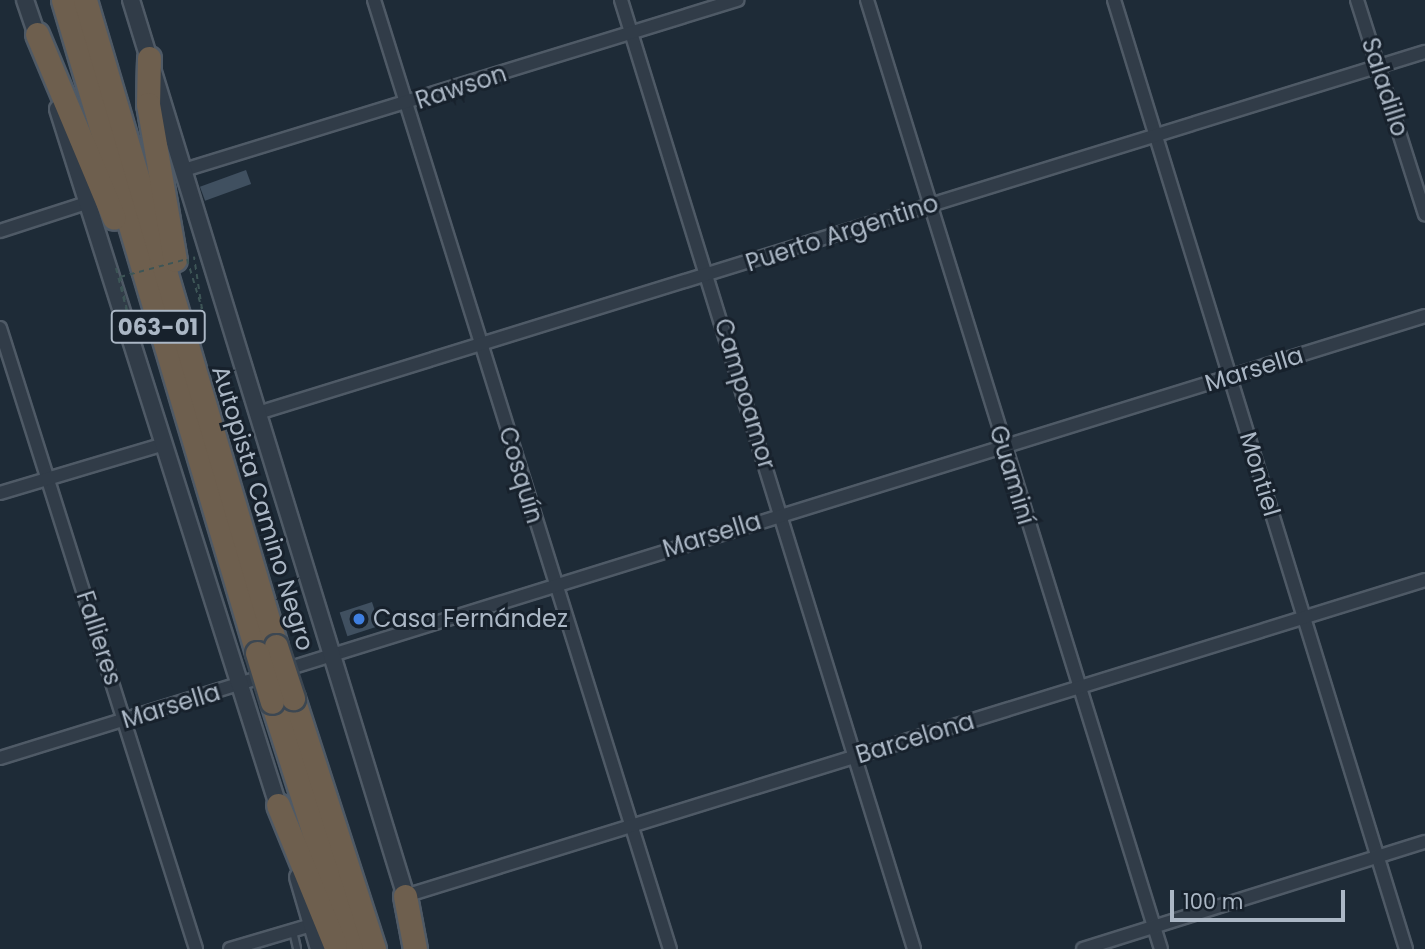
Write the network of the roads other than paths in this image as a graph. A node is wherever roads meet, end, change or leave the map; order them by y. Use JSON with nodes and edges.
{"nodes":[{"id":1,"x":25,"y":0,"type":"edge"},
{"id":2,"x":63,"y":0,"type":"edge"},
{"id":3,"x":85,"y":0,"type":"edge"},
{"id":4,"x":131,"y":0,"type":"edge"},
{"id":5,"x":374,"y":0,"type":"edge"},
{"id":6,"x":621,"y":0,"type":"edge"},
{"id":7,"x":737,"y":0,"type":"edge"},
{"id":8,"x":867,"y":0,"type":"edge"},
{"id":9,"x":1114,"y":0,"type":"edge"},
{"id":10,"x":1357,"y":0,"type":"edge"},
{"id":11,"x":631,"y":33,"type":"junction"},
{"id":12,"x":37,"y":34,"type":"junction"},
{"id":13,"x":1425,"y":52,"type":"edge"},
{"id":14,"x":149,"y":58,"type":"junction"},
{"id":15,"x":1378,"y":66,"type":"junction"},
{"id":16,"x":407,"y":103,"type":"junction"},
{"id":17,"x":1156,"y":135,"type":"junction"},
{"id":18,"x":184,"y":170,"type":"junction"},
{"id":19,"x":86,"y":203,"type":"junction"},
{"id":20,"x":930,"y":204,"type":"junction"},
{"id":21,"x":1425,"y":215,"type":"edge"},
{"id":22,"x":0,"y":231,"type":"edge"},
{"id":23,"x":709,"y":276,"type":"junction"},
{"id":24,"x":1425,"y":316,"type":"edge"},
{"id":25,"x":0,"y":328,"type":"edge"},
{"id":26,"x":481,"y":346,"type":"junction"},
{"id":27,"x":191,"y":356,"type":"junction"},
{"id":28,"x":1230,"y":376,"type":"junction"},
{"id":29,"x":258,"y":413,"type":"junction"},
{"id":30,"x":190,"y":436,"type":"junction"},
{"id":31,"x":161,"y":445,"type":"junction"},
{"id":32,"x":1003,"y":446,"type":"junction"},
{"id":33,"x":48,"y":478,"type":"junction"},
{"id":34,"x":0,"y":493,"type":"edge"},
{"id":35,"x":781,"y":514,"type":"junction"},
{"id":36,"x":1425,"y":580,"type":"edge"},
{"id":37,"x":554,"y":584,"type":"junction"},
{"id":38,"x":1304,"y":618,"type":"junction"},
{"id":39,"x":267,"y":650,"type":"junction"},
{"id":40,"x":331,"y":656,"type":"junction"},
{"id":41,"x":236,"y":687,"type":"junction"},
{"id":42,"x":1078,"y":687,"type":"junction"},
{"id":43,"x":283,"y":700,"type":"junction"},
{"id":44,"x":125,"y":721,"type":"junction"},
{"id":45,"x":856,"y":757,"type":"junction"},
{"id":46,"x":0,"y":758,"type":"edge"},
{"id":47,"x":278,"y":805,"type":"junction"},
{"id":48,"x":632,"y":824,"type":"junction"},
{"id":49,"x":1425,"y":842,"type":"edge"},
{"id":50,"x":1377,"y":856,"type":"junction"},
{"id":51,"x":405,"y":896,"type":"junction"},
{"id":52,"x":311,"y":925,"type":"junction"},
{"id":53,"x":1154,"y":927,"type":"junction"},
{"id":54,"x":292,"y":930,"type":"junction"},
{"id":55,"x":196,"y":949,"type":"edge"},
{"id":56,"x":230,"y":949,"type":"edge"},
{"id":57,"x":297,"y":949,"type":"edge"},
{"id":58,"x":318,"y":949,"type":"edge"},
{"id":59,"x":337,"y":949,"type":"edge"},
{"id":60,"x":351,"y":949,"type":"edge"},
{"id":61,"x":374,"y":949,"type":"edge"},
{"id":62,"x":415,"y":949,"type":"edge"},
{"id":63,"x":422,"y":949,"type":"edge"},
{"id":64,"x":670,"y":949,"type":"edge"},
{"id":65,"x":914,"y":949,"type":"edge"},
{"id":66,"x":1083,"y":949,"type":"edge"},
{"id":67,"x":1161,"y":949,"type":"edge"},
{"id":68,"x":1406,"y":949,"type":"edge"}],
"edges":[{"from":1,"to":12,"type":"street"},
{"from":2,"to":30,"type":"highway","name":"Autopista Camino Negro","number":"063-01"},
{"from":3,"to":27,"type":"highway","name":"Autopista Camino Negro","number":"063-01"},
{"from":4,"to":14,"type":"street"},
{"from":5,"to":16,"type":"street","name":"Cosquín"},
{"from":6,"to":11,"type":"street","name":"Campoamor"},
{"from":7,"to":11,"type":"street","name":"Rawson"},
{"from":8,"to":20,"type":"street","name":"Guaminí"},
{"from":9,"to":17,"type":"street","name":"Montiel"},
{"from":10,"to":15,"type":"street","name":"Saladillo"},
{"from":11,"to":16,"type":"street","name":"Rawson"},
{"from":11,"to":23,"type":"street","name":"Campoamor"},
{"from":12,"to":19,"type":"street"},
{"from":12,"to":30,"type":"highway"},
{"from":13,"to":15,"type":"street","name":"Puerto Argentino"},
{"from":14,"to":18,"type":"street"},
{"from":14,"to":27,"type":"highway"},
{"from":15,"to":17,"type":"street","name":"Puerto Argentino"},
{"from":15,"to":21,"type":"street","name":"Saladillo"},
{"from":16,"to":18,"type":"street","name":"Rawson"},
{"from":16,"to":26,"type":"street","name":"Cosquín"},
{"from":17,"to":20,"type":"street","name":"Puerto Argentino"},
{"from":17,"to":28,"type":"street","name":"Montiel"},
{"from":18,"to":29,"type":"street"},
{"from":19,"to":22,"type":"street"},
{"from":19,"to":31,"type":"street"},
{"from":20,"to":23,"type":"street","name":"Puerto Argentino"},
{"from":20,"to":32,"type":"street","name":"Guaminí"},
{"from":23,"to":26,"type":"street","name":"Puerto Argentino"},
{"from":23,"to":35,"type":"street","name":"Campoamor"},
{"from":24,"to":28,"type":"street","name":"Marsella"},
{"from":25,"to":33,"type":"street","name":"Fallieres"},
{"from":26,"to":29,"type":"street","name":"Puerto Argentino"},
{"from":26,"to":37,"type":"street","name":"Cosquín"},
{"from":27,"to":39,"type":"highway","name":"Autopista Camino Negro","number":"063-01"},
{"from":28,"to":32,"type":"street","name":"Marsella"},
{"from":28,"to":38,"type":"street","name":"Montiel"},
{"from":29,"to":40,"type":"street"},
{"from":30,"to":39,"type":"highway","name":"Autopista Camino Negro","number":"063-01"},
{"from":31,"to":33,"type":"street"},
{"from":31,"to":41,"type":"street"},
{"from":32,"to":35,"type":"street","name":"Marsella"},
{"from":32,"to":42,"type":"street","name":"Guaminí"},
{"from":33,"to":34,"type":"street"},
{"from":33,"to":44,"type":"street","name":"Fallieres"},
{"from":35,"to":37,"type":"street","name":"Marsella"},
{"from":35,"to":45,"type":"street","name":"Campoamor"},
{"from":36,"to":38,"type":"street","name":"Barcelona"},
{"from":37,"to":40,"type":"street","name":"Marsella"},
{"from":37,"to":48,"type":"street","name":"Cosquín"},
{"from":38,"to":42,"type":"street","name":"Barcelona"},
{"from":38,"to":50,"type":"street","name":"Montiel"},
{"from":39,"to":43,"type":"highway","name":"Autopista Camino Negro","number":"063-01","bridge":true},
{"from":40,"to":41,"type":"street","name":"Marsella"},
{"from":40,"to":51,"type":"street"},
{"from":41,"to":44,"type":"street","name":"Marsella"},
{"from":41,"to":47,"type":"street"},
{"from":42,"to":45,"type":"street","name":"Barcelona"},
{"from":42,"to":53,"type":"street","name":"Guaminí"},
{"from":43,"to":60,"type":"highway","name":"Autopista Camino Negro","number":"063-01"},
{"from":43,"to":61,"type":"highway","name":"Autopista Camino Negro","number":"063-01"},
{"from":44,"to":46,"type":"street","name":"Marsella"},
{"from":44,"to":55,"type":"street","name":"Fallieres"},
{"from":45,"to":48,"type":"street","name":"Barcelona"},
{"from":45,"to":65,"type":"street","name":"Campoamor"},
{"from":47,"to":52,"type":"street"},
{"from":47,"to":59,"type":"highway"},
{"from":48,"to":51,"type":"street","name":"Barcelona"},
{"from":48,"to":64,"type":"street","name":"Cosquín"},
{"from":49,"to":50,"type":"street"},
{"from":50,"to":53,"type":"street"},
{"from":50,"to":68,"type":"street","name":"Montiel"},
{"from":51,"to":62,"type":"highway"},
{"from":51,"to":63,"type":"street"},
{"from":52,"to":54,"type":"street"},
{"from":52,"to":58,"type":"street"},
{"from":53,"to":66,"type":"street"},
{"from":53,"to":67,"type":"street","name":"Guaminí"},
{"from":54,"to":56,"type":"street"},
{"from":54,"to":57,"type":"lane"}]}
